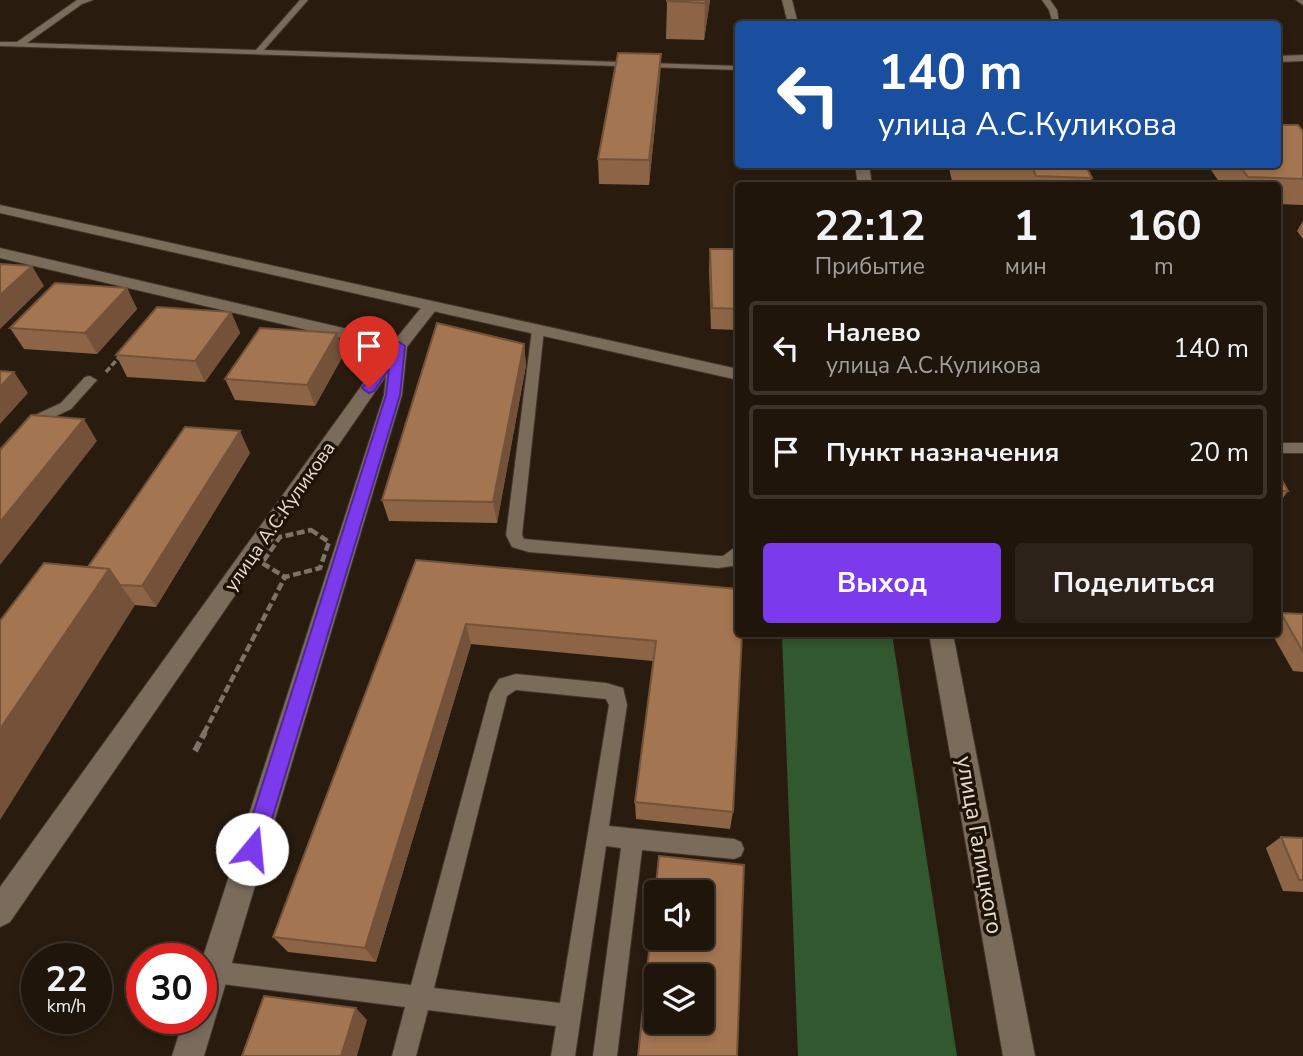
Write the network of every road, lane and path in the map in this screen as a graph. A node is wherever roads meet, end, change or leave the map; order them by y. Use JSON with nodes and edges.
{"nodes":[{"id":1,"x":89,"y":0,"type":"edge"},
{"id":2,"x":304,"y":0,"type":"edge"},
{"id":3,"x":787,"y":0,"type":"edge"},
{"id":4,"x":1046,"y":0,"type":"edge"},
{"id":5,"x":790,"y":21,"type":"edge"},
{"id":6,"x":1055,"y":21,"type":"edge"},
{"id":7,"x":0,"y":44,"type":"edge"},
{"id":8,"x":20,"y":44,"type":"junction"},
{"id":9,"x":258,"y":52,"type":"junction"},
{"id":10,"x":1303,"y":58,"type":"edge"},
{"id":11,"x":1281,"y":59,"type":"edge"},
{"id":12,"x":735,"y":68,"type":"edge"},
{"id":13,"x":0,"y":209,"type":"edge"},
{"id":14,"x":0,"y":253,"type":"edge"},
{"id":15,"x":431,"y":306,"type":"junction"},
{"id":16,"x":538,"y":330,"type":"junction"},
{"id":17,"x":399,"y":346,"type":"junction"},
{"id":18,"x":122,"y":354,"type":"edge"},
{"id":19,"x":735,"y":374,"type":"edge"},
{"id":20,"x":90,"y":380,"type":"joint"},
{"id":21,"x":1281,"y":448,"type":"edge"},
{"id":22,"x":1303,"y":448,"type":"edge"},
{"id":23,"x":0,"y":458,"type":"edge"},
{"id":24,"x":735,"y":554,"type":"edge"},
{"id":25,"x":285,"y":577,"type":"junction"},
{"id":26,"x":943,"y":637,"type":"edge"},
{"id":27,"x":195,"y":751,"type":"dead end"},
{"id":28,"x":597,"y":835,"type":"junction"},
{"id":29,"x":633,"y":839,"type":"junction"},
{"id":30,"x":734,"y":849,"type":"dead end"},
{"id":31,"x":0,"y":912,"type":"edge"},
{"id":32,"x":217,"y":962,"type":"edge"},
{"id":33,"x":217,"y":972,"type":"edge"},
{"id":34,"x":420,"y":998,"type":"junction"},
{"id":35,"x":569,"y":1016,"type":"junction"},
{"id":36,"x":195,"y":1034,"type":"edge"},
{"id":37,"x":188,"y":1056,"type":"edge"},
{"id":38,"x":404,"y":1056,"type":"edge"},
{"id":39,"x":563,"y":1056,"type":"edge"},
{"id":40,"x":605,"y":1056,"type":"edge"},
{"id":41,"x":1019,"y":1056,"type":"edge"}],
"edges":[{"from":1,"to":8,"type":"lane"},
{"from":2,"to":9,"type":"lane"},
{"from":3,"to":5,"type":"street"},
{"from":4,"to":6,"type":"lane"},
{"from":7,"to":8,"type":"lane"},
{"from":8,"to":9,"type":"lane"},
{"from":9,"to":12,"type":"lane"},
{"from":10,"to":11,"type":"street"},
{"from":13,"to":15,"type":"street"},
{"from":14,"to":17,"type":"street"},
{"from":15,"to":16,"type":"street"},
{"from":15,"to":17,"type":"street","name":"улица А.С.Куликова"},
{"from":16,"to":19,"type":"street"},
{"from":16,"to":24,"type":"lane"},
{"from":17,"to":31,"type":"street","name":"улица А.С.Куликова"},
{"from":17,"to":32,"type":"street"},
{"from":18,"to":20,"type":"path"},
{"from":20,"to":23,"type":"lane"},
{"from":21,"to":22,"type":"lane"},
{"from":25,"to":25,"type":"path"},
{"from":25,"to":27,"type":"path"},
{"from":26,"to":41,"type":"street","name":"улица Галицкого"},
{"from":28,"to":29,"type":"lane"},
{"from":28,"to":34,"type":"lane"},
{"from":28,"to":35,"type":"lane"},
{"from":29,"to":30,"type":"lane"},
{"from":29,"to":40,"type":"lane"},
{"from":33,"to":34,"type":"lane"},
{"from":34,"to":35,"type":"lane"},
{"from":34,"to":38,"type":"lane"},
{"from":35,"to":39,"type":"lane"},
{"from":36,"to":37,"type":"street"}]}
